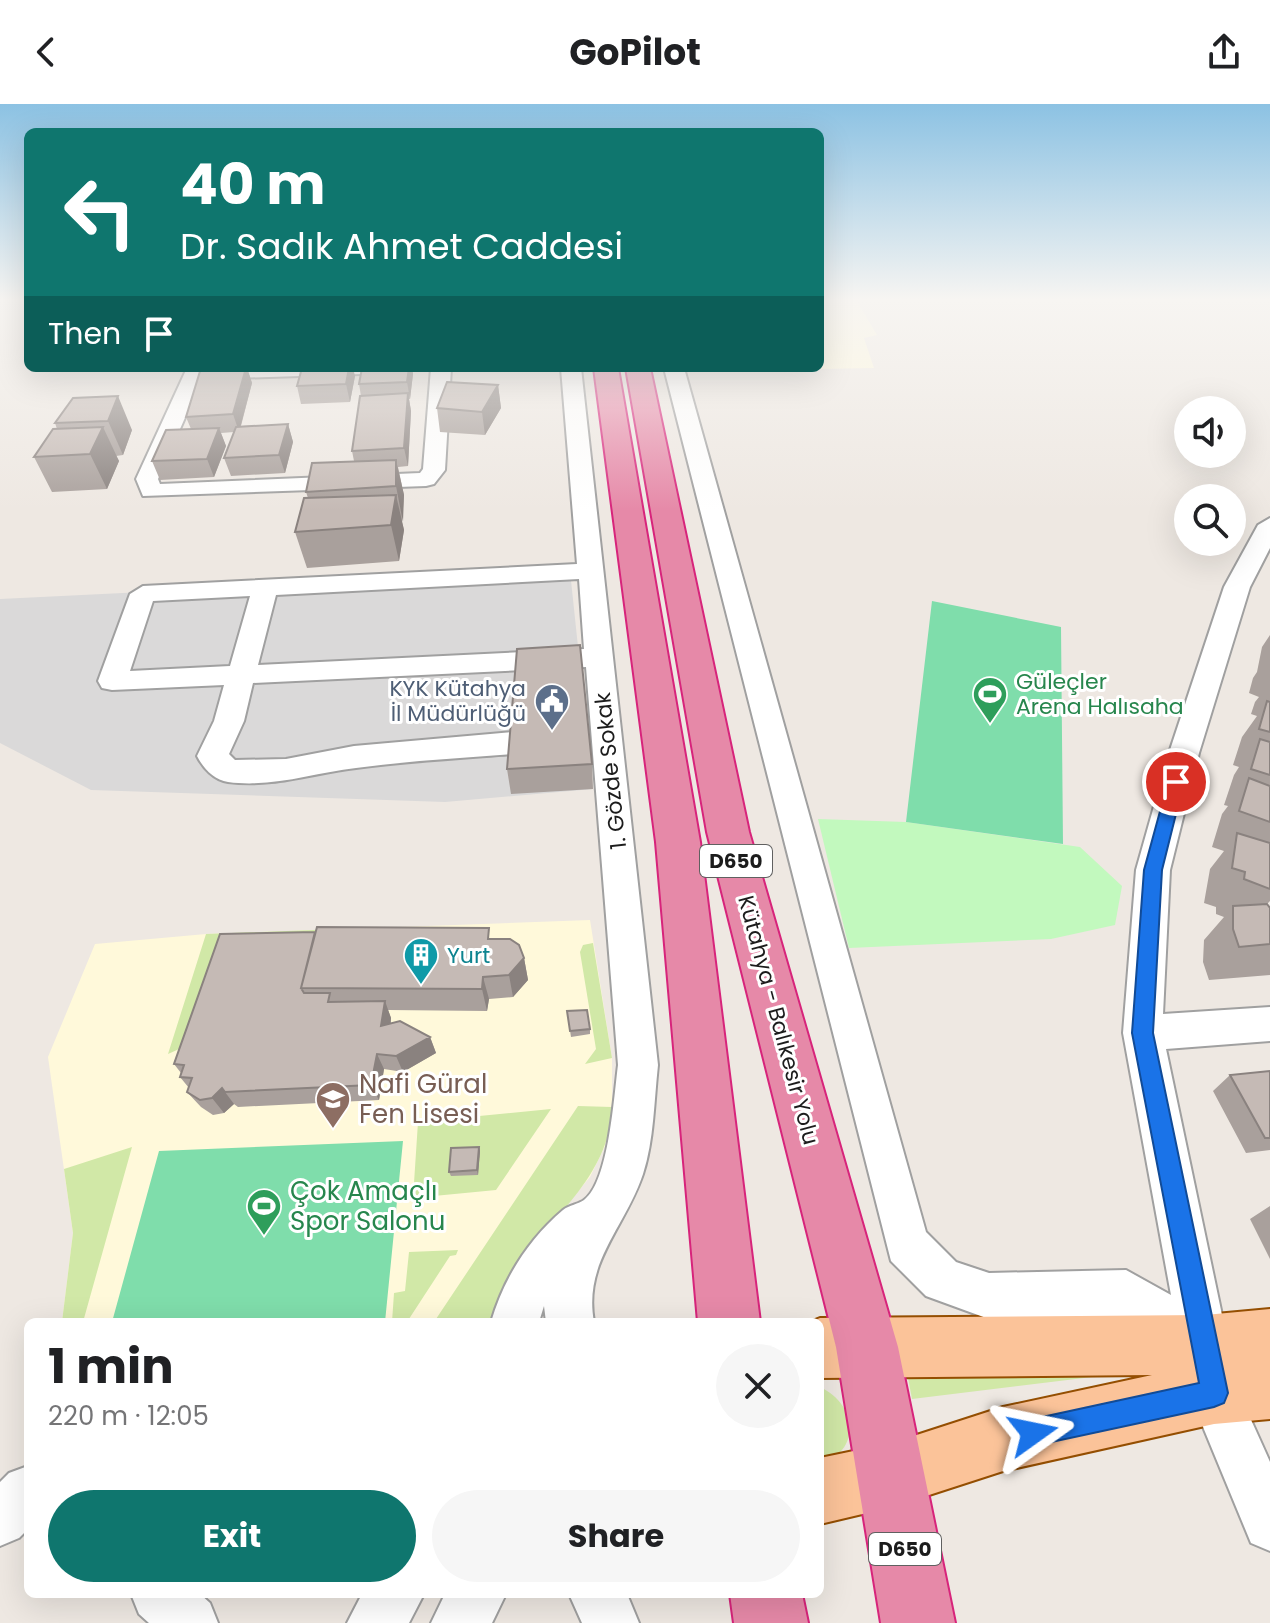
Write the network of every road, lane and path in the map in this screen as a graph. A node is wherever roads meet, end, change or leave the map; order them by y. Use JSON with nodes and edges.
{"nodes":[{"id":1,"x":196,"y":372,"type":"edge"},
{"id":2,"x":441,"y":372,"type":"edge"},
{"id":3,"x":571,"y":372,"type":"edge"},
{"id":4,"x":607,"y":372,"type":"edge"},
{"id":5,"x":639,"y":372,"type":"edge"},
{"id":6,"x":675,"y":372,"type":"edge"},
{"id":7,"x":1270,"y":525,"type":"edge"},
{"id":8,"x":1260,"y":564,"type":"edge"},
{"id":9,"x":588,"y":571,"type":"junction"},
{"id":10,"x":265,"y":587,"type":"junction"},
{"id":11,"x":599,"y":657,"type":"junction"},
{"id":12,"x":239,"y":674,"type":"junction"},
{"id":13,"x":514,"y":743,"type":"edge"},
{"id":14,"x":1270,"y":1024,"type":"edge"},
{"id":15,"x":1143,"y":1033,"type":"junction"},
{"id":16,"x":622,"y":1173,"type":"junction"},
{"id":17,"x":516,"y":1318,"type":"edge"},
{"id":18,"x":569,"y":1318,"type":"edge"},
{"id":19,"x":729,"y":1318,"type":"edge"},
{"id":20,"x":1270,"y":1339,"type":"edge"},
{"id":21,"x":844,"y":1347,"type":"edge"},
{"id":22,"x":1230,"y":1376,"type":"edge"},
{"id":23,"x":892,"y":1475,"type":"junction"},
{"id":24,"x":0,"y":1482,"type":"edge"},
{"id":25,"x":24,"y":1485,"type":"edge"},
{"id":26,"x":824,"y":1490,"type":"edge"},
{"id":27,"x":24,"y":1496,"type":"edge"},
{"id":28,"x":0,"y":1519,"type":"edge"},
{"id":29,"x":1270,"y":1524,"type":"edge"},
{"id":30,"x":163,"y":1598,"type":"edge"},
{"id":31,"x":393,"y":1598,"type":"edge"},
{"id":32,"x":475,"y":1598,"type":"edge"},
{"id":33,"x":599,"y":1598,"type":"edge"},
{"id":34,"x":767,"y":1598,"type":"edge"},
{"id":35,"x":190,"y":1623,"type":"edge"},
{"id":36,"x":375,"y":1623,"type":"edge"},
{"id":37,"x":459,"y":1623,"type":"edge"},
{"id":38,"x":611,"y":1623,"type":"edge"},
{"id":39,"x":771,"y":1623,"type":"edge"},
{"id":40,"x":918,"y":1623,"type":"edge"}],
"edges":[{"from":1,"to":2,"type":"street"},
{"from":3,"to":9,"type":"street","name":"1. Gözde Sokak"},
{"from":4,"to":19,"type":"highway","number":"D650"},
{"from":5,"to":21,"type":"highway","name":"Kütahya - Balıkesir Yolu","number":"D650"},
{"from":6,"to":22,"type":"street"},
{"from":7,"to":8,"type":"street"},
{"from":8,"to":15,"type":"street"},
{"from":9,"to":10,"type":"street"},
{"from":9,"to":11,"type":"street","name":"1. Gözde Sokak"},
{"from":10,"to":12,"type":"street"},
{"from":10,"to":12,"type":"street"},
{"from":11,"to":12,"type":"street"},
{"from":11,"to":16,"type":"street","name":"1. Gözde Sokak"},
{"from":12,"to":13,"type":"street"},
{"from":14,"to":15,"type":"street"},
{"from":15,"to":22,"type":"street"},
{"from":16,"to":17,"type":"street"},
{"from":16,"to":18,"type":"street"},
{"from":20,"to":22,"type":"main road"},
{"from":21,"to":22,"type":"main road"},
{"from":21,"to":23,"type":"highway","name":"Kütahya - Balıkesir Yolu"},
{"from":22,"to":23,"type":"main road"},
{"from":22,"to":29,"type":"street"},
{"from":23,"to":26,"type":"main road"},
{"from":23,"to":40,"type":"highway","name":"Kütahya - Balıkesir Yolu","number":"D650"},
{"from":24,"to":25,"type":"street"},
{"from":27,"to":28,"type":"street"},
{"from":30,"to":35,"type":"street"},
{"from":31,"to":36,"type":"street"},
{"from":32,"to":37,"type":"street"},
{"from":33,"to":38,"type":"street"},
{"from":34,"to":39,"type":"highway"}]}
